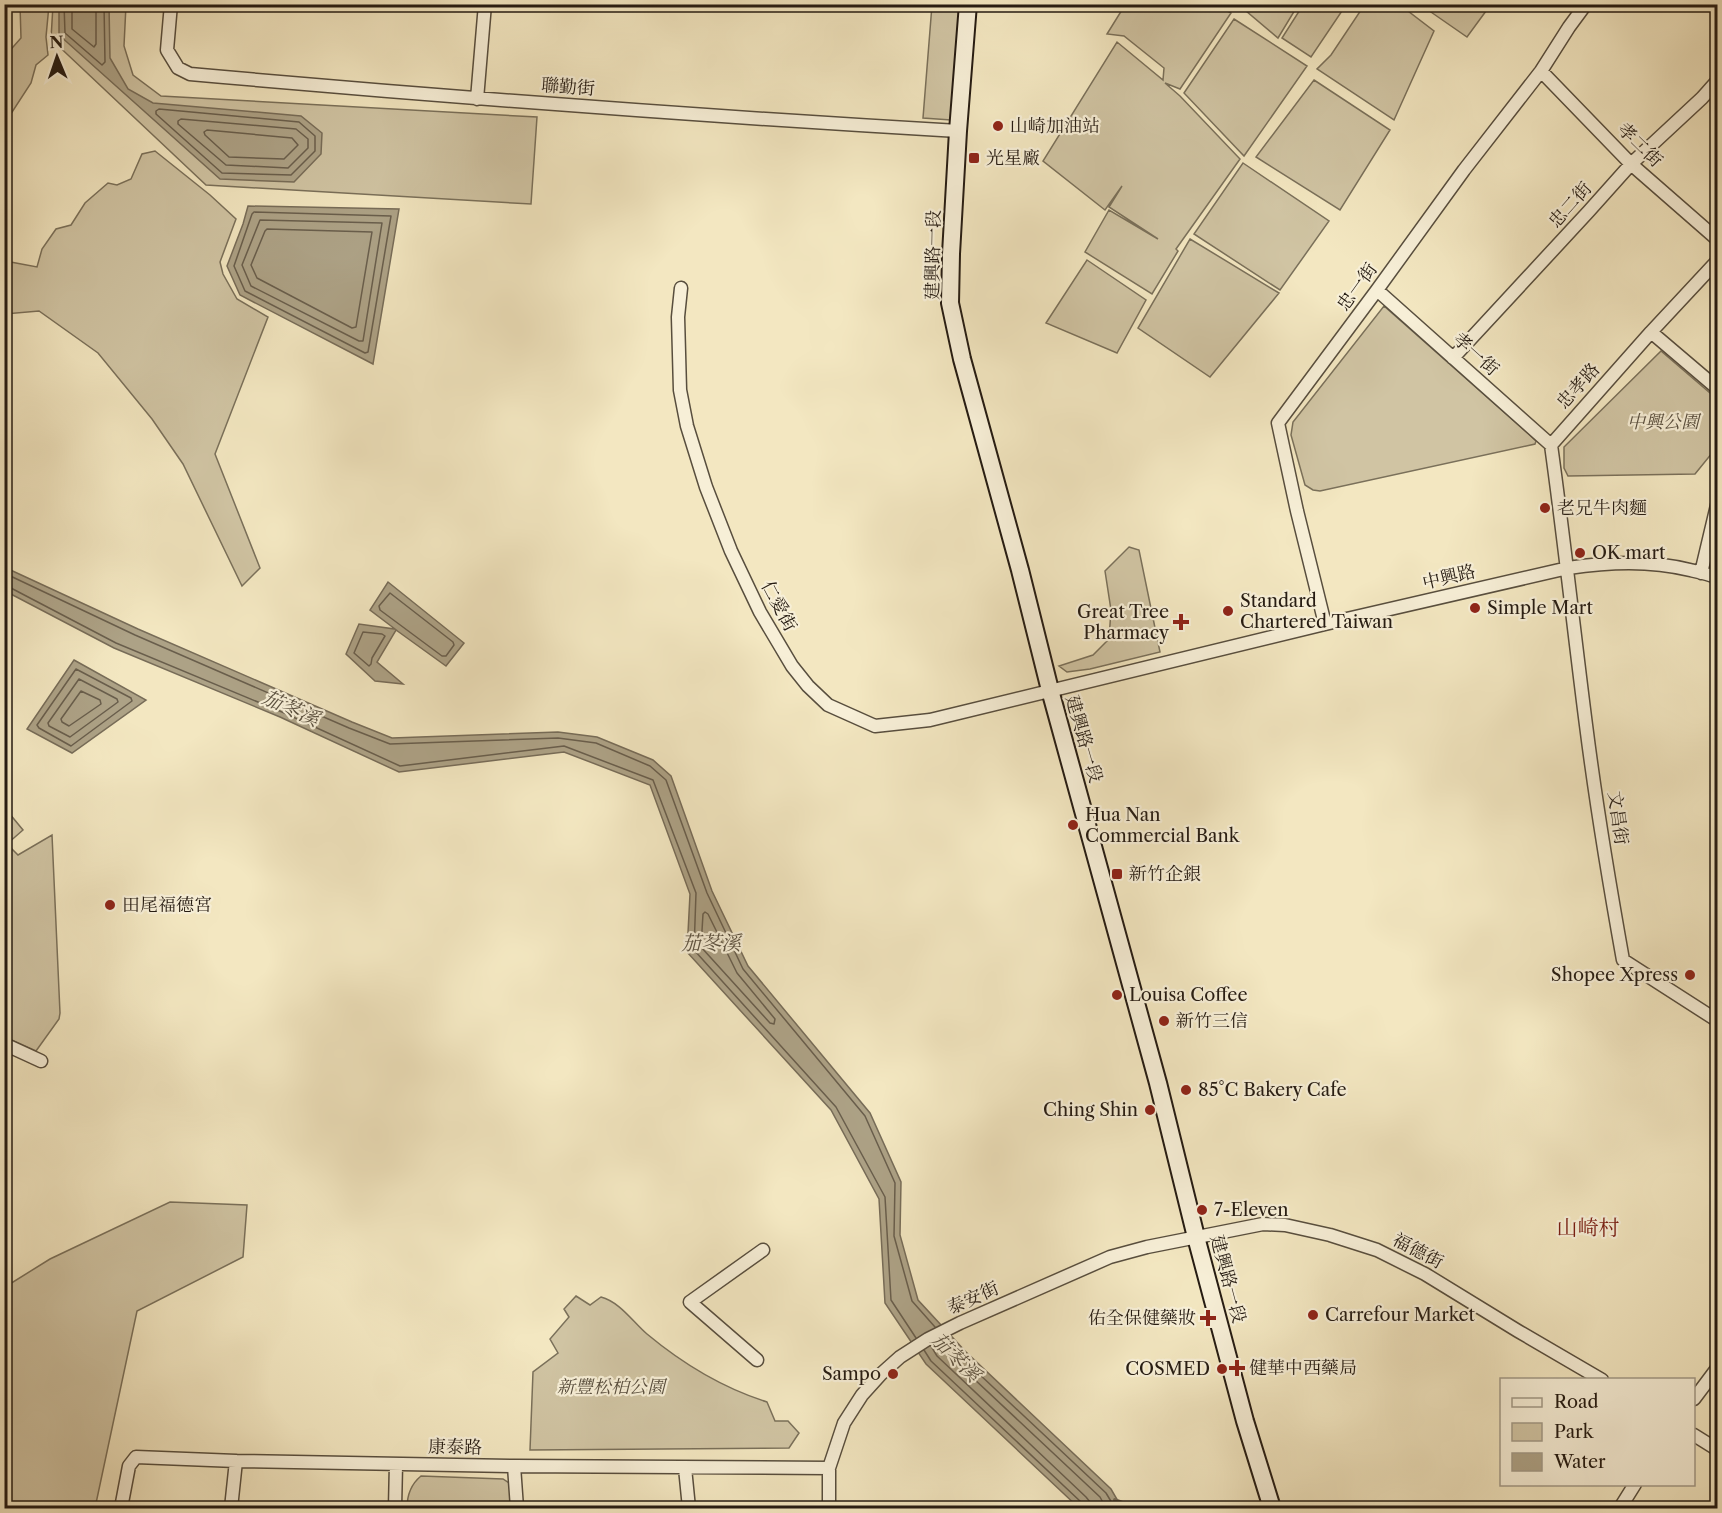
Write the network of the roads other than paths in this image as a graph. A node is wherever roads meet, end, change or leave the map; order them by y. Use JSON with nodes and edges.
{"nodes":[{"id":1,"x":171,"y":4,"type":"edge"},
{"id":2,"x":485,"y":4,"type":"edge"},
{"id":3,"x":968,"y":4,"type":"edge"},
{"id":4,"x":1586,"y":4,"type":"edge"},
{"id":5,"x":1541,"y":71,"type":"junction"},
{"id":6,"x":1718,"y":81,"type":"edge"},
{"id":7,"x":477,"y":99,"type":"junction"},
{"id":8,"x":958,"y":131,"type":"junction"},
{"id":9,"x":1631,"y":164,"type":"junction"},
{"id":10,"x":1718,"y":240,"type":"edge"},
{"id":11,"x":1718,"y":260,"type":"edge"},
{"id":12,"x":681,"y":288,"type":"dead end"},
{"id":13,"x":1377,"y":291,"type":"junction"},
{"id":14,"x":1651,"y":332,"type":"junction"},
{"id":15,"x":1453,"y":358,"type":"junction"},
{"id":16,"x":1718,"y":389,"type":"edge"},
{"id":17,"x":1551,"y":445,"type":"junction"},
{"id":18,"x":1718,"y":501,"type":"edge"},
{"id":19,"x":1568,"y":568,"type":"junction"},
{"id":20,"x":1701,"y":573,"type":"junction"},
{"id":21,"x":1718,"y":578,"type":"edge"},
{"id":22,"x":1325,"y":624,"type":"junction"},
{"id":23,"x":1050,"y":690,"type":"junction"},
{"id":24,"x":1718,"y":1021,"type":"edge"},
{"id":25,"x":4,"y":1044,"type":"edge"},
{"id":26,"x":41,"y":1062,"type":"dead end"},
{"id":27,"x":1196,"y":1237,"type":"junction"},
{"id":28,"x":763,"y":1250,"type":"dead end"},
{"id":29,"x":757,"y":1360,"type":"dead end"},
{"id":30,"x":1718,"y":1367,"type":"edge"},
{"id":31,"x":1599,"y":1378,"type":"edge"},
{"id":32,"x":1695,"y":1398,"type":"edge"},
{"id":33,"x":1695,"y":1436,"type":"edge"},
{"id":34,"x":1718,"y":1450,"type":"edge"},
{"id":35,"x":236,"y":1461,"type":"junction"},
{"id":36,"x":396,"y":1464,"type":"junction"},
{"id":37,"x":514,"y":1466,"type":"junction"},
{"id":38,"x":685,"y":1468,"type":"junction"},
{"id":39,"x":829,"y":1468,"type":"junction"},
{"id":40,"x":1634,"y":1486,"type":"edge"},
{"id":41,"x":121,"y":1509,"type":"edge"},
{"id":42,"x":231,"y":1509,"type":"edge"},
{"id":43,"x":395,"y":1509,"type":"edge"},
{"id":44,"x":517,"y":1509,"type":"edge"},
{"id":45,"x":689,"y":1509,"type":"edge"},
{"id":46,"x":828,"y":1509,"type":"edge"},
{"id":47,"x":1272,"y":1509,"type":"edge"},
{"id":48,"x":1620,"y":1509,"type":"edge"}],
"edges":[{"from":1,"to":7,"type":"street","name":"聯勤街"},
{"from":2,"to":7,"type":"street"},
{"from":3,"to":8,"type":"street","name":"建興路一段"},
{"from":4,"to":5,"type":"street","name":"忠一街"},
{"from":5,"to":9,"type":"street","name":"孝二街"},
{"from":5,"to":13,"type":"street","name":"忠一街"},
{"from":6,"to":9,"type":"street","name":"忠二街"},
{"from":7,"to":8,"type":"street","name":"聯勤街"},
{"from":8,"to":23,"type":"street","name":"建興路一段"},
{"from":9,"to":10,"type":"street","name":"孝二街"},
{"from":9,"to":15,"type":"street","name":"忠二街"},
{"from":11,"to":14,"type":"street","name":"忠孝路"},
{"from":12,"to":23,"type":"street","name":"仁愛街"},
{"from":13,"to":15,"type":"street","name":"孝一街"},
{"from":13,"to":22,"type":"street","name":"忠一街"},
{"from":14,"to":16,"type":"street"},
{"from":14,"to":17,"type":"street","name":"忠孝路"},
{"from":15,"to":17,"type":"street","name":"孝一街"},
{"from":17,"to":19,"type":"street"},
{"from":18,"to":20,"type":"street"},
{"from":19,"to":20,"type":"street","name":"中興路"},
{"from":19,"to":22,"type":"street","name":"中興路"},
{"from":19,"to":24,"type":"street","name":"文昌街"},
{"from":20,"to":21,"type":"street","name":"中興路"},
{"from":22,"to":23,"type":"street","name":"中興路"},
{"from":23,"to":27,"type":"street","name":"建興路一段"},
{"from":25,"to":26,"type":"street"},
{"from":27,"to":31,"type":"street","name":"福德街"},
{"from":27,"to":39,"type":"street","name":"泰安街"},
{"from":27,"to":47,"type":"street","name":"建興路一段"},
{"from":28,"to":29,"type":"street"},
{"from":30,"to":32,"type":"street"},
{"from":33,"to":34,"type":"street"},
{"from":35,"to":36,"type":"street","name":"康泰路"},
{"from":35,"to":41,"type":"street","name":"康泰路"},
{"from":35,"to":42,"type":"street"},
{"from":36,"to":37,"type":"street","name":"康泰路"},
{"from":36,"to":43,"type":"street"},
{"from":37,"to":38,"type":"street","name":"康泰路"},
{"from":37,"to":44,"type":"street"},
{"from":38,"to":39,"type":"street","name":"康泰路"},
{"from":38,"to":45,"type":"street"},
{"from":39,"to":46,"type":"street","name":"泰安街"},
{"from":40,"to":48,"type":"street"}]}
